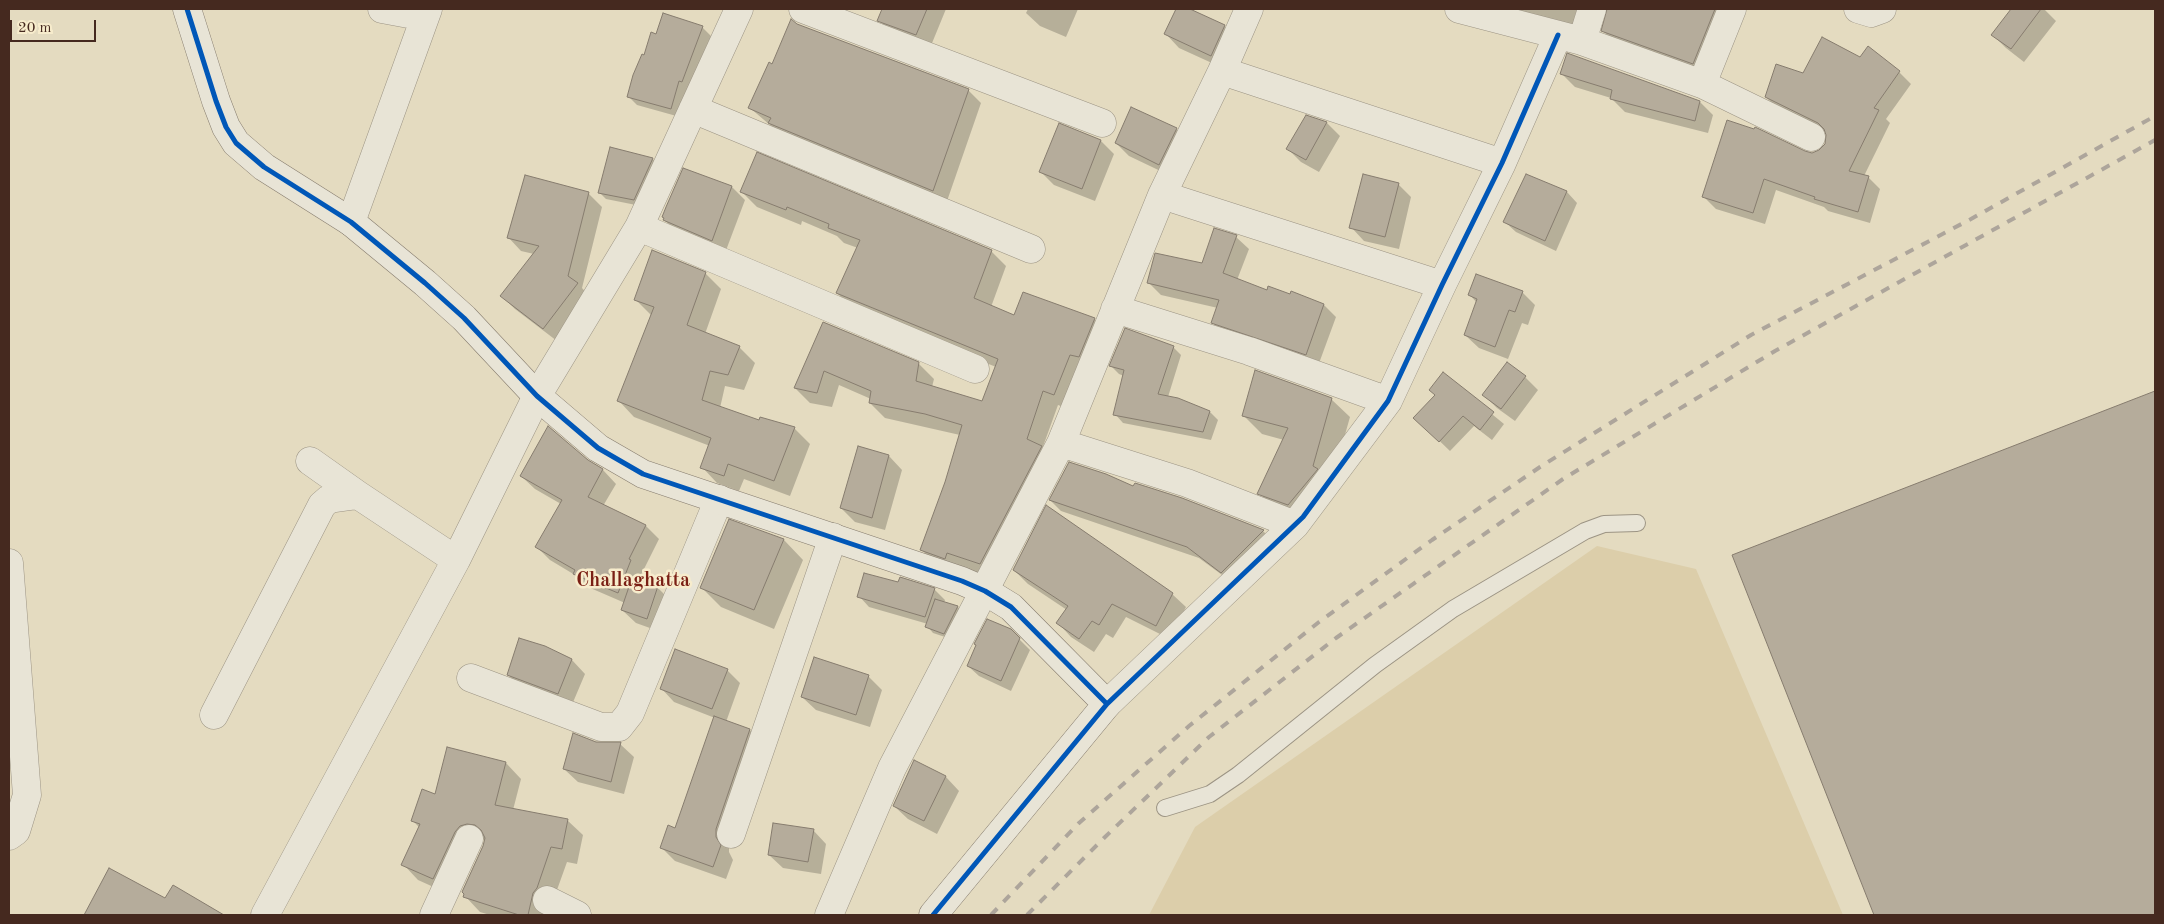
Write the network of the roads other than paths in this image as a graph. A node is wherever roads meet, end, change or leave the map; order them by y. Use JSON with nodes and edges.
{"nodes":[{"id":1,"x":187,"y":9,"type":"edge"},
{"id":2,"x":382,"y":9,"type":"edge"},
{"id":3,"x":739,"y":9,"type":"edge"},
{"id":4,"x":803,"y":9,"type":"edge"},
{"id":5,"x":1249,"y":9,"type":"edge"},
{"id":6,"x":1459,"y":9,"type":"edge"},
{"id":7,"x":1592,"y":9,"type":"edge"},
{"id":8,"x":1732,"y":9,"type":"edge"},
{"id":9,"x":1858,"y":9,"type":"edge"},
{"id":10,"x":1882,"y":9,"type":"edge"},
{"id":11,"x":427,"y":13,"type":"edge"},
{"id":12,"x":1570,"y":38,"type":"junction"},
{"id":13,"x":1222,"y":72,"type":"junction"},
{"id":14,"x":1702,"y":84,"type":"junction"},
{"id":15,"x":693,"y":109,"type":"junction"},
{"id":16,"x":1102,"y":123,"type":"dead end"},
{"id":17,"x":1811,"y":137,"type":"dead end"},
{"id":18,"x":1502,"y":162,"type":"junction"},
{"id":19,"x":1162,"y":195,"type":"junction"},
{"id":20,"x":351,"y":222,"type":"junction"},
{"id":21,"x":639,"y":227,"type":"junction"},
{"id":22,"x":1032,"y":249,"type":"dead end"},
{"id":23,"x":1442,"y":285,"type":"junction"},
{"id":24,"x":1115,"y":309,"type":"junction"},
{"id":25,"x":975,"y":369,"type":"dead end"},
{"id":26,"x":536,"y":396,"type":"junction"},
{"id":27,"x":1388,"y":401,"type":"junction"},
{"id":28,"x":1061,"y":442,"type":"junction"},
{"id":29,"x":310,"y":461,"type":"dead end"},
{"id":30,"x":358,"y":495,"type":"junction"},
{"id":31,"x":720,"y":499,"type":"junction"},
{"id":32,"x":1637,"y":523,"type":"dead end"},
{"id":33,"x":1295,"y":525,"type":"junction"},
{"id":34,"x":833,"y":537,"type":"junction"},
{"id":35,"x":456,"y":560,"type":"junction"},
{"id":36,"x":9,"y":563,"type":"edge"},
{"id":37,"x":985,"y":591,"type":"junction"},
{"id":38,"x":471,"y":678,"type":"dead end"},
{"id":39,"x":1107,"y":704,"type":"junction"},
{"id":40,"x":214,"y":715,"type":"dead end"},
{"id":41,"x":1165,"y":808,"type":"dead end"},
{"id":42,"x":731,"y":834,"type":"dead end"},
{"id":43,"x":9,"y":836,"type":"edge"},
{"id":44,"x":468,"y":840,"type":"dead end"},
{"id":45,"x":547,"y":900,"type":"dead end"},
{"id":46,"x":265,"y":915,"type":"edge"},
{"id":47,"x":434,"y":915,"type":"edge"},
{"id":48,"x":576,"y":915,"type":"edge"},
{"id":49,"x":829,"y":915,"type":"edge"},
{"id":50,"x":933,"y":915,"type":"edge"}],
"edges":[{"from":1,"to":20,"type":"street"},
{"from":2,"to":11,"type":"street"},
{"from":3,"to":15,"type":"street"},
{"from":4,"to":16,"type":"street"},
{"from":5,"to":13,"type":"street"},
{"from":6,"to":12,"type":"street"},
{"from":7,"to":12,"type":"street"},
{"from":8,"to":14,"type":"street"},
{"from":9,"to":10,"type":"street"},
{"from":11,"to":20,"type":"street"},
{"from":12,"to":14,"type":"street"},
{"from":12,"to":18,"type":"street"},
{"from":13,"to":18,"type":"street"},
{"from":13,"to":19,"type":"street"},
{"from":14,"to":17,"type":"street"},
{"from":15,"to":21,"type":"street"},
{"from":15,"to":22,"type":"street"},
{"from":18,"to":23,"type":"street"},
{"from":19,"to":23,"type":"street"},
{"from":19,"to":24,"type":"street"},
{"from":20,"to":26,"type":"street"},
{"from":21,"to":25,"type":"street"},
{"from":21,"to":26,"type":"street"},
{"from":23,"to":27,"type":"street"},
{"from":24,"to":27,"type":"street"},
{"from":24,"to":28,"type":"street"},
{"from":26,"to":31,"type":"street"},
{"from":26,"to":35,"type":"street"},
{"from":27,"to":33,"type":"street"},
{"from":28,"to":33,"type":"street"},
{"from":28,"to":37,"type":"street"},
{"from":29,"to":30,"type":"street"},
{"from":30,"to":35,"type":"street"},
{"from":30,"to":40,"type":"street"},
{"from":31,"to":34,"type":"street"},
{"from":31,"to":38,"type":"street"},
{"from":32,"to":41,"type":"lane"},
{"from":33,"to":39,"type":"street"},
{"from":34,"to":37,"type":"street"},
{"from":34,"to":42,"type":"street"},
{"from":35,"to":46,"type":"street"},
{"from":36,"to":43,"type":"street"},
{"from":37,"to":39,"type":"street"},
{"from":37,"to":49,"type":"street"},
{"from":39,"to":50,"type":"street"},
{"from":44,"to":47,"type":"street"},
{"from":45,"to":48,"type":"street"}]}
